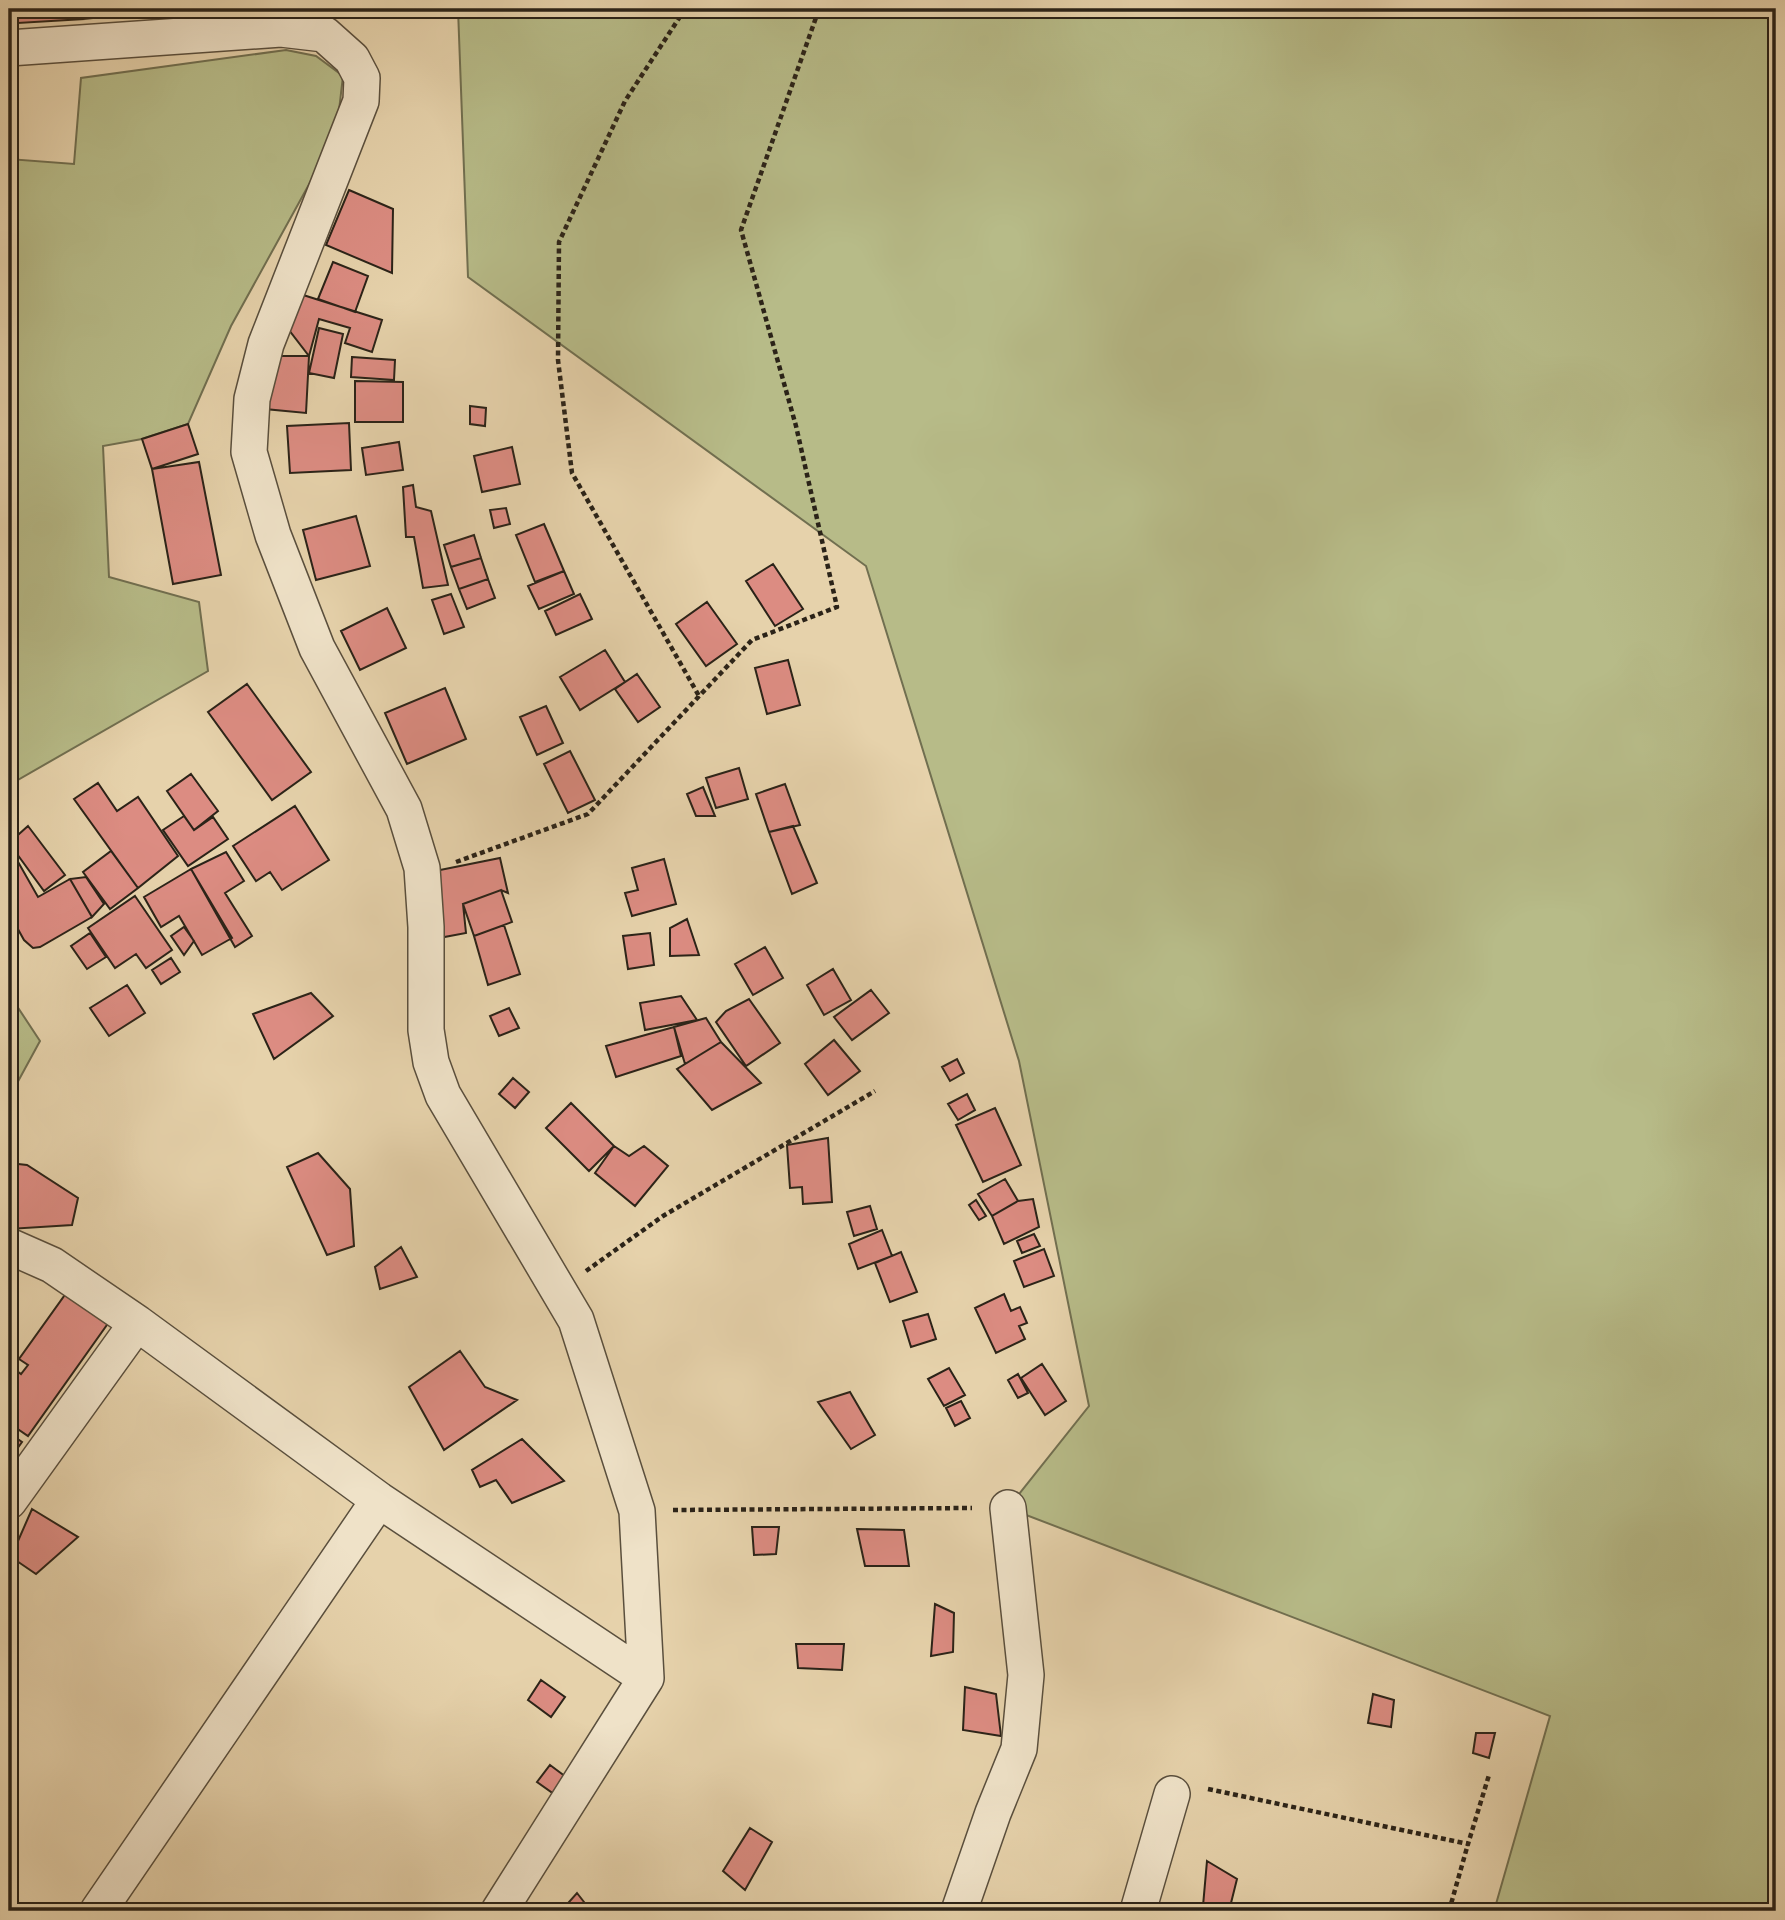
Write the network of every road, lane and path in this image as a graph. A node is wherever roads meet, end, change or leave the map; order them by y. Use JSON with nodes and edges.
{"nodes":[{"id":1,"x":685,"y":9,"type":"edge"},
{"id":2,"x":819,"y":9,"type":"edge"},
{"id":3,"x":9,"y":48,"type":"edge"},
{"id":4,"x":699,"y":696,"type":"junction"},
{"id":5,"x":450,"y":864,"type":"dead end"},
{"id":6,"x":875,"y":1091,"type":"dead end"},
{"id":7,"x":9,"y":1246,"type":"edge"},
{"id":8,"x":557,"y":1292,"type":"junction"},
{"id":9,"x":137,"y":1323,"type":"junction"},
{"id":10,"x":379,"y":1500,"type":"junction"},
{"id":11,"x":9,"y":1501,"type":"edge"},
{"id":12,"x":1008,"y":1508,"type":"joint"},
{"id":13,"x":637,"y":1510,"type":"junction"},
{"id":14,"x":646,"y":1678,"type":"junction"},
{"id":15,"x":1489,"y":1775,"type":"dead end"},
{"id":16,"x":1172,"y":1794,"type":"joint"},
{"id":17,"x":1468,"y":1844,"type":"junction"},
{"id":18,"x":98,"y":1911,"type":"edge"},
{"id":19,"x":499,"y":1911,"type":"edge"},
{"id":20,"x":959,"y":1911,"type":"edge"},
{"id":21,"x":1139,"y":1911,"type":"edge"},
{"id":22,"x":1449,"y":1911,"type":"edge"}],
"edges":[{"from":1,"to":4,"type":"path"},
{"from":2,"to":4,"type":"path"},
{"from":3,"to":8,"type":"street"},
{"from":4,"to":5,"type":"path"},
{"from":6,"to":8,"type":"path"},
{"from":7,"to":9,"type":"street"},
{"from":8,"to":13,"type":"street"},
{"from":9,"to":10,"type":"street"},
{"from":9,"to":11,"type":"street"},
{"from":10,"to":14,"type":"street"},
{"from":10,"to":18,"type":"street"},
{"from":12,"to":13,"type":"path"},
{"from":12,"to":20,"type":"street"},
{"from":13,"to":14,"type":"street"},
{"from":14,"to":19,"type":"street"},
{"from":15,"to":17,"type":"path"},
{"from":16,"to":17,"type":"path"},
{"from":16,"to":21,"type":"street"},
{"from":17,"to":22,"type":"path"}]}
